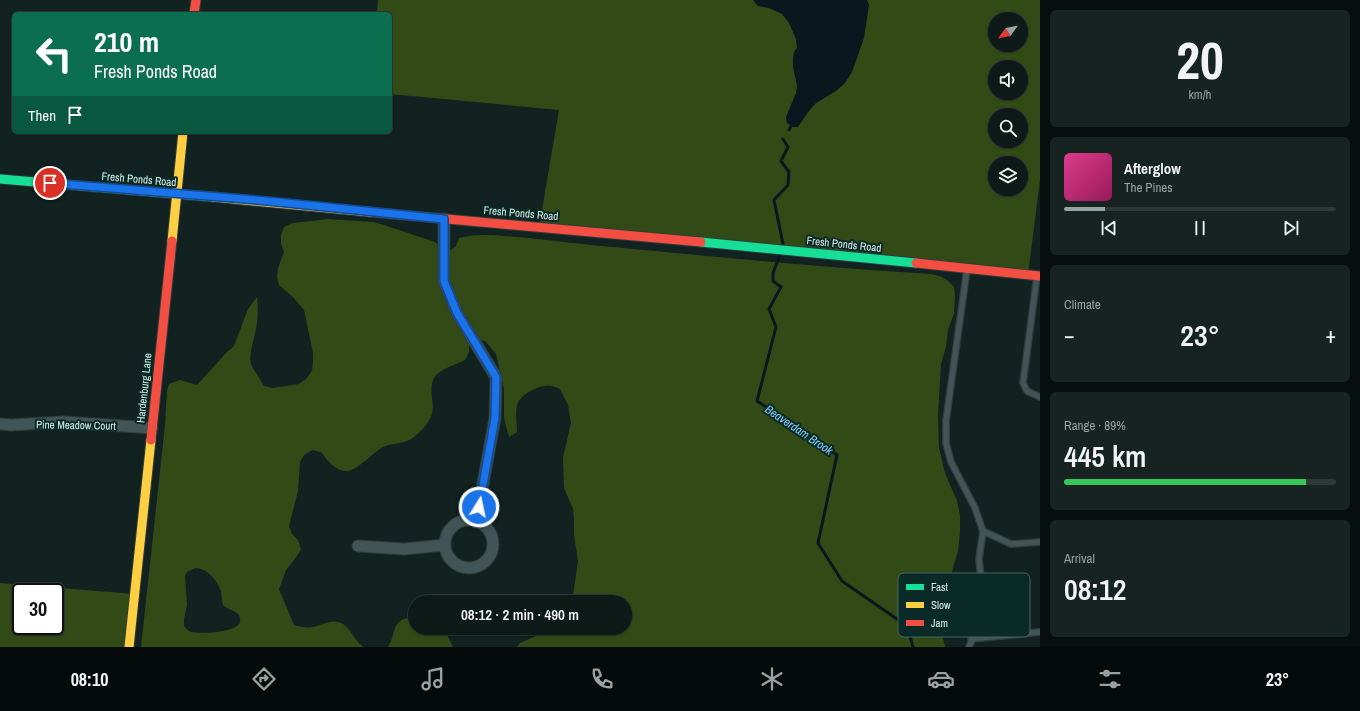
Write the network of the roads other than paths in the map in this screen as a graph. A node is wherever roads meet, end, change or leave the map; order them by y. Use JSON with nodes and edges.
{"nodes":[{"id":1,"x":196,"y":0,"type":"edge"},
{"id":2,"x":194,"y":12,"type":"edge"},
{"id":3,"x":183,"y":134,"type":"edge"},
{"id":4,"x":0,"y":179,"type":"edge"},
{"id":5,"x":177,"y":194,"type":"junction"},
{"id":6,"x":444,"y":219,"type":"junction"},
{"id":7,"x":967,"y":270,"type":"junction"},
{"id":8,"x":1039,"y":276,"type":"edge"},
{"id":9,"x":1040,"y":397,"type":"edge"},
{"id":10,"x":0,"y":424,"type":"edge"},
{"id":11,"x":152,"y":428,"type":"junction"},
{"id":12,"x":476,"y":522,"type":"junction"},
{"id":13,"x":983,"y":531,"type":"junction"},
{"id":14,"x":1040,"y":542,"type":"edge"},
{"id":15,"x":445,"y":545,"type":"junction"},
{"id":16,"x":358,"y":546,"type":"dead end"},
{"id":17,"x":980,"y":573,"type":"edge"},
{"id":18,"x":1040,"y":632,"type":"edge"},
{"id":19,"x":1030,"y":633,"type":"edge"},
{"id":20,"x":982,"y":637,"type":"edge"},
{"id":21,"x":971,"y":638,"type":"joint"},
{"id":22,"x":129,"y":647,"type":"edge"},
{"id":23,"x":969,"y":647,"type":"edge"}],
"edges":[{"from":1,"to":2,"type":"street"},
{"from":3,"to":5,"type":"street","name":"Hardenburg Lane"},
{"from":4,"to":5,"type":"street","name":"Fresh Ponds Road"},
{"from":5,"to":6,"type":"street","name":"Fresh Ponds Road"},
{"from":5,"to":11,"type":"street","name":"Hardenburg Lane"},
{"from":6,"to":7,"type":"street","name":"Fresh Ponds Road"},
{"from":6,"to":12,"type":"street"},
{"from":7,"to":8,"type":"street","name":"Fresh Ponds Road"},
{"from":7,"to":13,"type":"lane"},
{"from":8,"to":9,"type":"lane"},
{"from":10,"to":11,"type":"street","name":"Pine Meadow Court"},
{"from":11,"to":22,"type":"street","name":"Hardenburg Lane"},
{"from":12,"to":15,"type":"street"},
{"from":12,"to":15,"type":"street"},
{"from":13,"to":14,"type":"lane"},
{"from":13,"to":17,"type":"lane"},
{"from":15,"to":16,"type":"street"},
{"from":18,"to":19,"type":"lane"},
{"from":20,"to":21,"type":"lane"},
{"from":21,"to":23,"type":"lane"}]}
